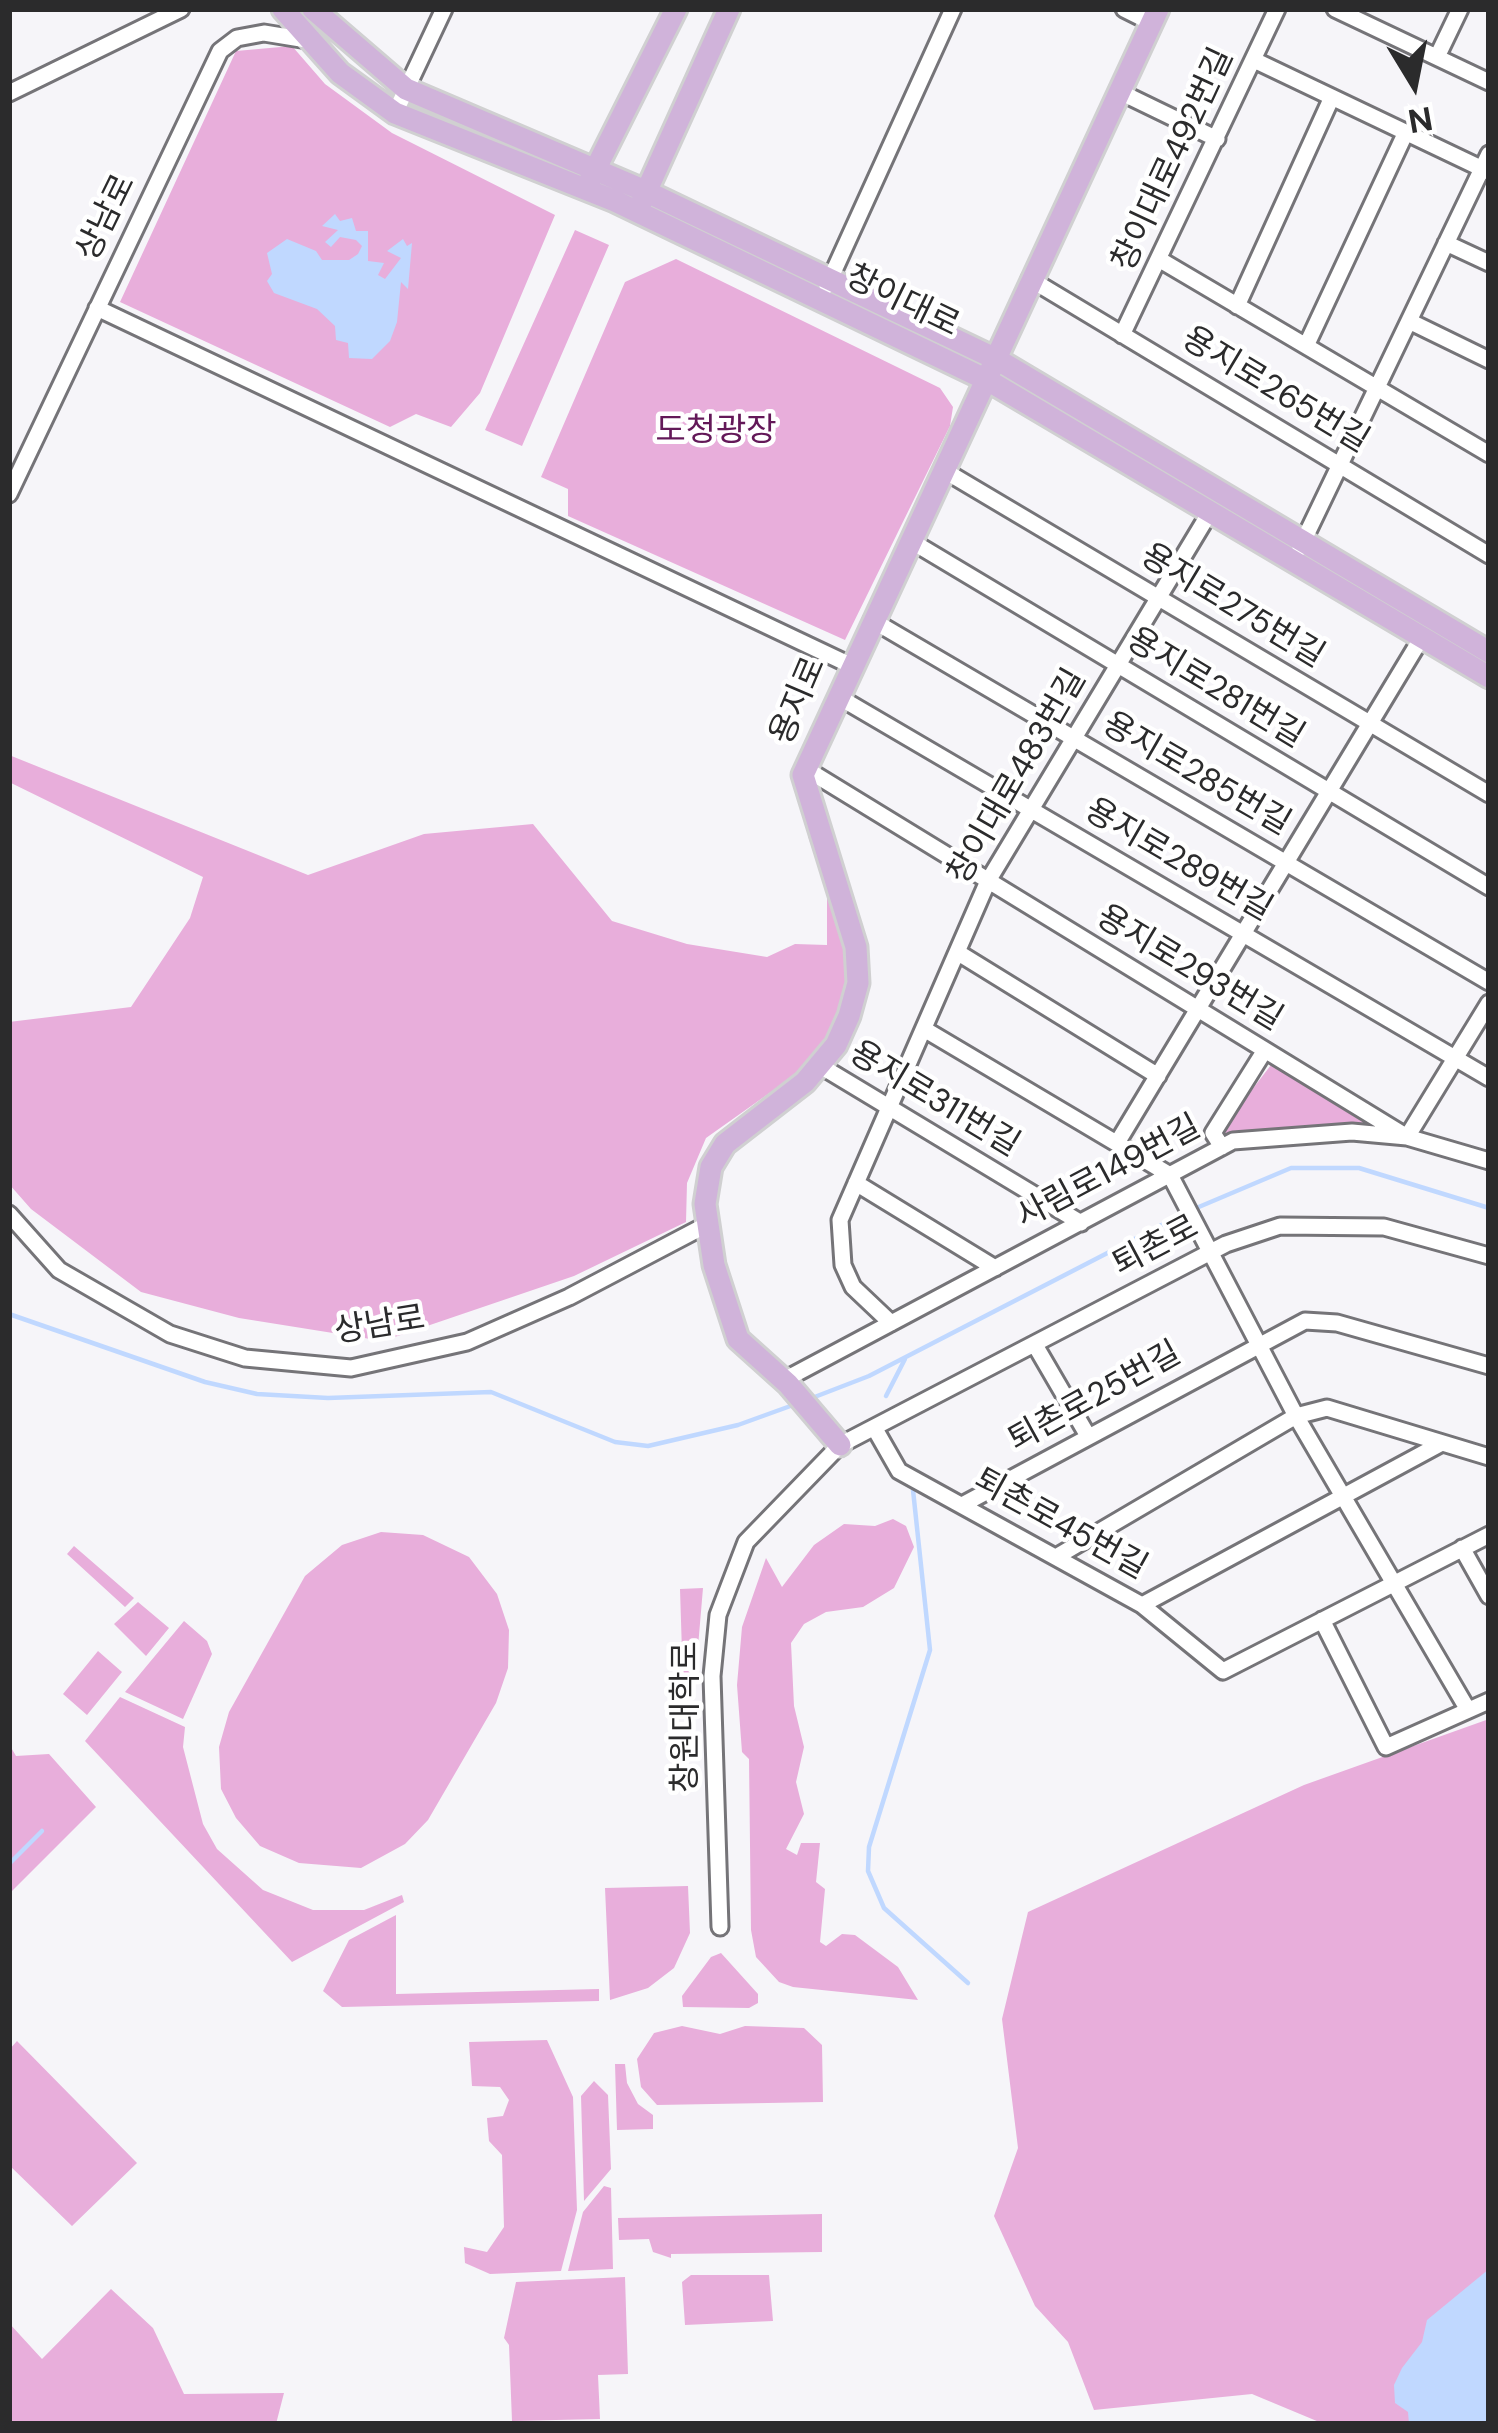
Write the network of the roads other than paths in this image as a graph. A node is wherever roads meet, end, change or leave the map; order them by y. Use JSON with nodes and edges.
{"nodes":[{"id":1,"x":181,"y":9,"type":"edge"},
{"id":2,"x":283,"y":9,"type":"edge"},
{"id":3,"x":313,"y":9,"type":"edge"},
{"id":4,"x":444,"y":9,"type":"edge"},
{"id":5,"x":676,"y":9,"type":"edge"},
{"id":6,"x":729,"y":9,"type":"edge"},
{"id":7,"x":953,"y":9,"type":"edge"},
{"id":8,"x":1124,"y":9,"type":"edge"},
{"id":9,"x":1277,"y":9,"type":"edge"},
{"id":10,"x":1335,"y":9,"type":"edge"},
{"id":11,"x":1460,"y":9,"type":"edge"},
{"id":12,"x":1155,"y":16,"type":"edge"},
{"id":13,"x":308,"y":40,"type":"junction"},
{"id":14,"x":1437,"y":57,"type":"junction"},
{"id":15,"x":1254,"y":60,"type":"junction"},
{"id":16,"x":1489,"y":82,"type":"edge"},
{"id":17,"x":406,"y":89,"type":"junction"},
{"id":18,"x":1120,"y":92,"type":"junction"},
{"id":19,"x":9,"y":93,"type":"edge"},
{"id":20,"x":1331,"y":97,"type":"junction"},
{"id":21,"x":395,"y":113,"type":"junction"},
{"id":22,"x":1406,"y":132,"type":"junction"},
{"id":23,"x":1217,"y":139,"type":"junction"},
{"id":24,"x":1487,"y":165,"type":"edge"},
{"id":25,"x":591,"y":179,"type":"junction"},
{"id":26,"x":641,"y":202,"type":"junction"},
{"id":27,"x":1446,"y":242,"type":"junction"},
{"id":28,"x":1162,"y":261,"type":"junction"},
{"id":29,"x":1489,"y":263,"type":"edge"},
{"id":30,"x":1030,"y":279,"type":"junction"},
{"id":31,"x":825,"y":290,"type":"junction"},
{"id":32,"x":1237,"y":306,"type":"junction"},
{"id":33,"x":97,"y":308,"type":"junction"},
{"id":34,"x":1408,"y":321,"type":"junction"},
{"id":35,"x":1122,"y":334,"type":"junction"},
{"id":36,"x":1306,"y":346,"type":"junction"},
{"id":37,"x":1489,"y":359,"type":"edge"},
{"id":38,"x":993,"y":371,"type":"junction"},
{"id":39,"x":1376,"y":388,"type":"junction"},
{"id":40,"x":1489,"y":454,"type":"edge"},
{"id":41,"x":1341,"y":465,"type":"junction"},
{"id":42,"x":945,"y":471,"type":"junction"},
{"id":43,"x":9,"y":494,"type":"edge"},
{"id":44,"x":1210,"y":512,"type":"junction"},
{"id":45,"x":910,"y":542,"type":"junction"},
{"id":46,"x":1298,"y":553,"type":"junction"},
{"id":47,"x":1489,"y":555,"type":"edge"},
{"id":48,"x":1158,"y":598,"type":"junction"},
{"id":49,"x":872,"y":620,"type":"junction"},
{"id":50,"x":1422,"y":637,"type":"junction"},
{"id":51,"x":1489,"y":652,"type":"edge"},
{"id":52,"x":850,"y":665,"type":"junction"},
{"id":53,"x":1118,"y":665,"type":"junction"},
{"id":54,"x":1489,"y":677,"type":"edge"},
{"id":55,"x":837,"y":696,"type":"junction"},
{"id":56,"x":1370,"y":723,"type":"junction"},
{"id":57,"x":1074,"y":739,"type":"junction"},
{"id":58,"x":806,"y":770,"type":"junction"},
{"id":59,"x":1328,"y":791,"type":"junction"},
{"id":60,"x":1489,"y":794,"type":"edge"},
{"id":61,"x":1031,"y":810,"type":"junction"},
{"id":62,"x":1286,"y":863,"type":"junction"},
{"id":63,"x":988,"y":881,"type":"junction"},
{"id":64,"x":1489,"y":887,"type":"edge"},
{"id":65,"x":1243,"y":934,"type":"junction"},
{"id":66,"x":957,"y":952,"type":"junction"},
{"id":67,"x":1489,"y":982,"type":"edge"},
{"id":68,"x":1489,"y":1003,"type":"edge"},
{"id":69,"x":1198,"y":1009,"type":"junction"},
{"id":70,"x":924,"y":1029,"type":"junction"},
{"id":71,"x":1265,"y":1051,"type":"junction"},
{"id":72,"x":1455,"y":1058,"type":"junction"},
{"id":73,"x":819,"y":1065,"type":"junction"},
{"id":74,"x":1158,"y":1076,"type":"junction"},
{"id":75,"x":1489,"y":1078,"type":"edge"},
{"id":76,"x":889,"y":1107,"type":"junction"},
{"id":77,"x":1407,"y":1137,"type":"junction"},
{"id":78,"x":1117,"y":1144,"type":"junction"},
{"id":79,"x":1222,"y":1147,"type":"junction"},
{"id":80,"x":1489,"y":1161,"type":"edge"},
{"id":81,"x":1172,"y":1179,"type":"junction"},
{"id":82,"x":856,"y":1183,"type":"junction"},
{"id":83,"x":9,"y":1214,"type":"edge"},
{"id":84,"x":1081,"y":1222,"type":"junction"},
{"id":85,"x":708,"y":1224,"type":"junction"},
{"id":86,"x":1206,"y":1248,"type":"junction"},
{"id":87,"x":1489,"y":1256,"type":"edge"},
{"id":88,"x":995,"y":1268,"type":"junction"},
{"id":89,"x":891,"y":1323,"type":"junction"},
{"id":90,"x":1257,"y":1342,"type":"junction"},
{"id":91,"x":1035,"y":1345,"type":"junction"},
{"id":92,"x":1489,"y":1366,"type":"edge"},
{"id":93,"x":786,"y":1382,"type":"junction"},
{"id":94,"x":1296,"y":1416,"type":"junction"},
{"id":95,"x":875,"y":1429,"type":"junction"},
{"id":96,"x":1088,"y":1436,"type":"junction"},
{"id":97,"x":1442,"y":1443,"type":"junction"},
{"id":98,"x":840,"y":1445,"type":"junction"},
{"id":99,"x":1489,"y":1457,"type":"edge"},
{"id":100,"x":1343,"y":1496,"type":"junction"},
{"id":101,"x":962,"y":1505,"type":"junction"},
{"id":102,"x":1489,"y":1534,"type":"edge"},
{"id":103,"x":1462,"y":1548,"type":"junction"},
{"id":104,"x":1056,"y":1558,"type":"junction"},
{"id":105,"x":1394,"y":1583,"type":"junction"},
{"id":106,"x":1489,"y":1596,"type":"edge"},
{"id":107,"x":1142,"y":1605,"type":"junction"},
{"id":108,"x":1322,"y":1620,"type":"junction"},
{"id":109,"x":1489,"y":1701,"type":"edge"},
{"id":110,"x":1468,"y":1710,"type":"junction"},
{"id":111,"x":720,"y":1927,"type":"dead end"}],
"edges":[{"from":1,"to":19,"type":"street"},
{"from":2,"to":13,"type":"main road","name":"창이대로"},
{"from":3,"to":17,"type":"main road","name":"창이대로"},
{"from":4,"to":17,"type":"street"},
{"from":5,"to":25,"type":"main road"},
{"from":6,"to":26,"type":"main road"},
{"from":7,"to":31,"type":"street"},
{"from":8,"to":12,"type":"street"},
{"from":9,"to":15,"type":"street","name":"창이대로492번길"},
{"from":10,"to":14,"type":"street"},
{"from":11,"to":14,"type":"street"},
{"from":12,"to":18,"type":"main road","name":"용지로"},
{"from":13,"to":21,"type":"main road","name":"창이대로"},
{"from":13,"to":33,"type":"street","name":"상남로"},
{"from":14,"to":16,"type":"street"},
{"from":15,"to":20,"type":"street"},
{"from":15,"to":23,"type":"street","name":"창이대로492번길"},
{"from":17,"to":21,"type":"street"},
{"from":17,"to":25,"type":"main road","name":"창이대로"},
{"from":18,"to":23,"type":"street"},
{"from":18,"to":30,"type":"main road","name":"용지로"},
{"from":20,"to":22,"type":"street"},
{"from":20,"to":32,"type":"street"},
{"from":21,"to":25,"type":"main road","name":"창이대로"},
{"from":22,"to":24,"type":"street"},
{"from":22,"to":36,"type":"street"},
{"from":23,"to":28,"type":"street","name":"창이대로492번길"},
{"from":24,"to":27,"type":"street"},
{"from":25,"to":26,"type":"main road","name":"창이대로"},
{"from":25,"to":26,"type":"main road","name":"창이대로"},
{"from":26,"to":31,"type":"main road","name":"창이대로"},
{"from":27,"to":29,"type":"street"},
{"from":27,"to":34,"type":"street"},
{"from":28,"to":32,"type":"street"},
{"from":28,"to":35,"type":"street","name":"창이대로492번길"},
{"from":30,"to":35,"type":"street","name":"용지로265번길"},
{"from":30,"to":38,"type":"main road","name":"용지로"},
{"from":31,"to":38,"type":"main road","name":"창이대로"},
{"from":32,"to":36,"type":"street"},
{"from":33,"to":43,"type":"street","name":"상남로"},
{"from":33,"to":52,"type":"street"},
{"from":34,"to":37,"type":"street"},
{"from":34,"to":39,"type":"street"},
{"from":35,"to":41,"type":"street","name":"용지로265번길"},
{"from":36,"to":39,"type":"street"},
{"from":38,"to":42,"type":"main road","name":"용지로"},
{"from":38,"to":44,"type":"main road","name":"창이대로"},
{"from":38,"to":46,"type":"main road","name":"창이대로"},
{"from":39,"to":40,"type":"street"},
{"from":39,"to":41,"type":"street"},
{"from":41,"to":46,"type":"street"},
{"from":41,"to":47,"type":"street","name":"용지로265번길"},
{"from":42,"to":45,"type":"main road","name":"용지로"},
{"from":42,"to":48,"type":"street","name":"용지로275번길"},
{"from":44,"to":46,"type":"main road","name":"창이대로"},
{"from":44,"to":48,"type":"street","name":"창이대로483번길"},
{"from":45,"to":49,"type":"main road","name":"용지로"},
{"from":45,"to":53,"type":"street","name":"용지로281번길"},
{"from":46,"to":50,"type":"main road","name":"창이대로"},
{"from":46,"to":51,"type":"main road","name":"창이대로"},
{"from":48,"to":53,"type":"street","name":"창이대로483번길"},
{"from":48,"to":56,"type":"street","name":"용지로275번길"},
{"from":49,"to":52,"type":"main road","name":"용지로"},
{"from":49,"to":57,"type":"street","name":"용지로285번길"},
{"from":50,"to":54,"type":"main road","name":"창이대로"},
{"from":50,"to":56,"type":"street"},
{"from":52,"to":55,"type":"main road","name":"용지로"},
{"from":53,"to":57,"type":"street","name":"창이대로483번길"},
{"from":53,"to":59,"type":"street","name":"용지로281번길"},
{"from":55,"to":58,"type":"main road","name":"용지로"},
{"from":55,"to":61,"type":"street","name":"용지로289번길"},
{"from":56,"to":59,"type":"street"},
{"from":56,"to":60,"type":"street","name":"용지로275번길"},
{"from":57,"to":61,"type":"street","name":"창이대로483번길"},
{"from":57,"to":62,"type":"street","name":"용지로285번길"},
{"from":58,"to":63,"type":"street","name":"용지로293번길"},
{"from":58,"to":73,"type":"main road","name":"용지로"},
{"from":59,"to":62,"type":"street"},
{"from":59,"to":64,"type":"street","name":"용지로281번길"},
{"from":61,"to":63,"type":"street","name":"창이대로483번길"},
{"from":61,"to":65,"type":"street","name":"용지로289번길"},
{"from":62,"to":65,"type":"street"},
{"from":62,"to":67,"type":"street","name":"용지로285번길"},
{"from":63,"to":66,"type":"street","name":"창이대로483번길"},
{"from":63,"to":69,"type":"street","name":"용지로293번길"},
{"from":65,"to":69,"type":"street"},
{"from":65,"to":72,"type":"street","name":"용지로289번길"},
{"from":66,"to":70,"type":"street","name":"창이대로483번길"},
{"from":66,"to":74,"type":"street"},
{"from":68,"to":72,"type":"street"},
{"from":69,"to":71,"type":"street","name":"용지로293번길"},
{"from":69,"to":74,"type":"street"},
{"from":70,"to":76,"type":"street","name":"창이대로483번길"},
{"from":70,"to":78,"type":"street"},
{"from":71,"to":77,"type":"street","name":"용지로293번길"},
{"from":71,"to":79,"type":"street"},
{"from":72,"to":75,"type":"street","name":"용지로289번길"},
{"from":72,"to":77,"type":"street"},
{"from":73,"to":76,"type":"street","name":"용지로311번길"},
{"from":73,"to":85,"type":"main road","name":"용지로"},
{"from":74,"to":78,"type":"street"},
{"from":76,"to":82,"type":"street","name":"창이대로483번길"},
{"from":76,"to":84,"type":"street","name":"용지로311번길"},
{"from":77,"to":79,"type":"street","name":"사림로149번길"},
{"from":77,"to":80,"type":"street","name":"사림로149번길"},
{"from":78,"to":81,"type":"street"},
{"from":79,"to":81,"type":"street","name":"사림로149번길"},
{"from":81,"to":84,"type":"street","name":"사림로149번길"},
{"from":81,"to":86,"type":"street"},
{"from":82,"to":88,"type":"street"},
{"from":82,"to":89,"type":"street","name":"창이대로483번길"},
{"from":83,"to":85,"type":"street","name":"상남로"},
{"from":84,"to":88,"type":"street","name":"사림로149번길"},
{"from":85,"to":93,"type":"main road","name":"용지로"},
{"from":86,"to":87,"type":"street","name":"퇴촌로"},
{"from":86,"to":90,"type":"street"},
{"from":86,"to":91,"type":"street","name":"퇴촌로"},
{"from":88,"to":89,"type":"street","name":"사림로149번길"},
{"from":89,"to":93,"type":"street","name":"사림로149번길"},
{"from":90,"to":92,"type":"street","name":"퇴촌로25번길"},
{"from":90,"to":94,"type":"street"},
{"from":90,"to":96,"type":"street","name":"퇴촌로25번길"},
{"from":91,"to":95,"type":"street","name":"퇴촌로"},
{"from":91,"to":96,"type":"street"},
{"from":93,"to":98,"type":"main road","name":"용지로"},
{"from":94,"to":97,"type":"street"},
{"from":94,"to":100,"type":"street"},
{"from":94,"to":104,"type":"street"},
{"from":95,"to":98,"type":"street","name":"창원대학로"},
{"from":95,"to":101,"type":"street","name":"퇴촌로45번길"},
{"from":96,"to":101,"type":"street","name":"퇴촌로25번길"},
{"from":97,"to":99,"type":"street"},
{"from":97,"to":100,"type":"street"},
{"from":98,"to":111,"type":"street","name":"창원대학로"},
{"from":100,"to":105,"type":"street"},
{"from":100,"to":107,"type":"street"},
{"from":101,"to":104,"type":"street","name":"퇴촌로45번길"},
{"from":102,"to":103,"type":"street"},
{"from":103,"to":105,"type":"street"},
{"from":103,"to":106,"type":"street"},
{"from":104,"to":107,"type":"street","name":"퇴촌로45번길"},
{"from":105,"to":108,"type":"street"},
{"from":105,"to":110,"type":"street"},
{"from":107,"to":108,"type":"street","name":"퇴촌로45번길"},
{"from":108,"to":110,"type":"street"},
{"from":109,"to":110,"type":"street"}]}
